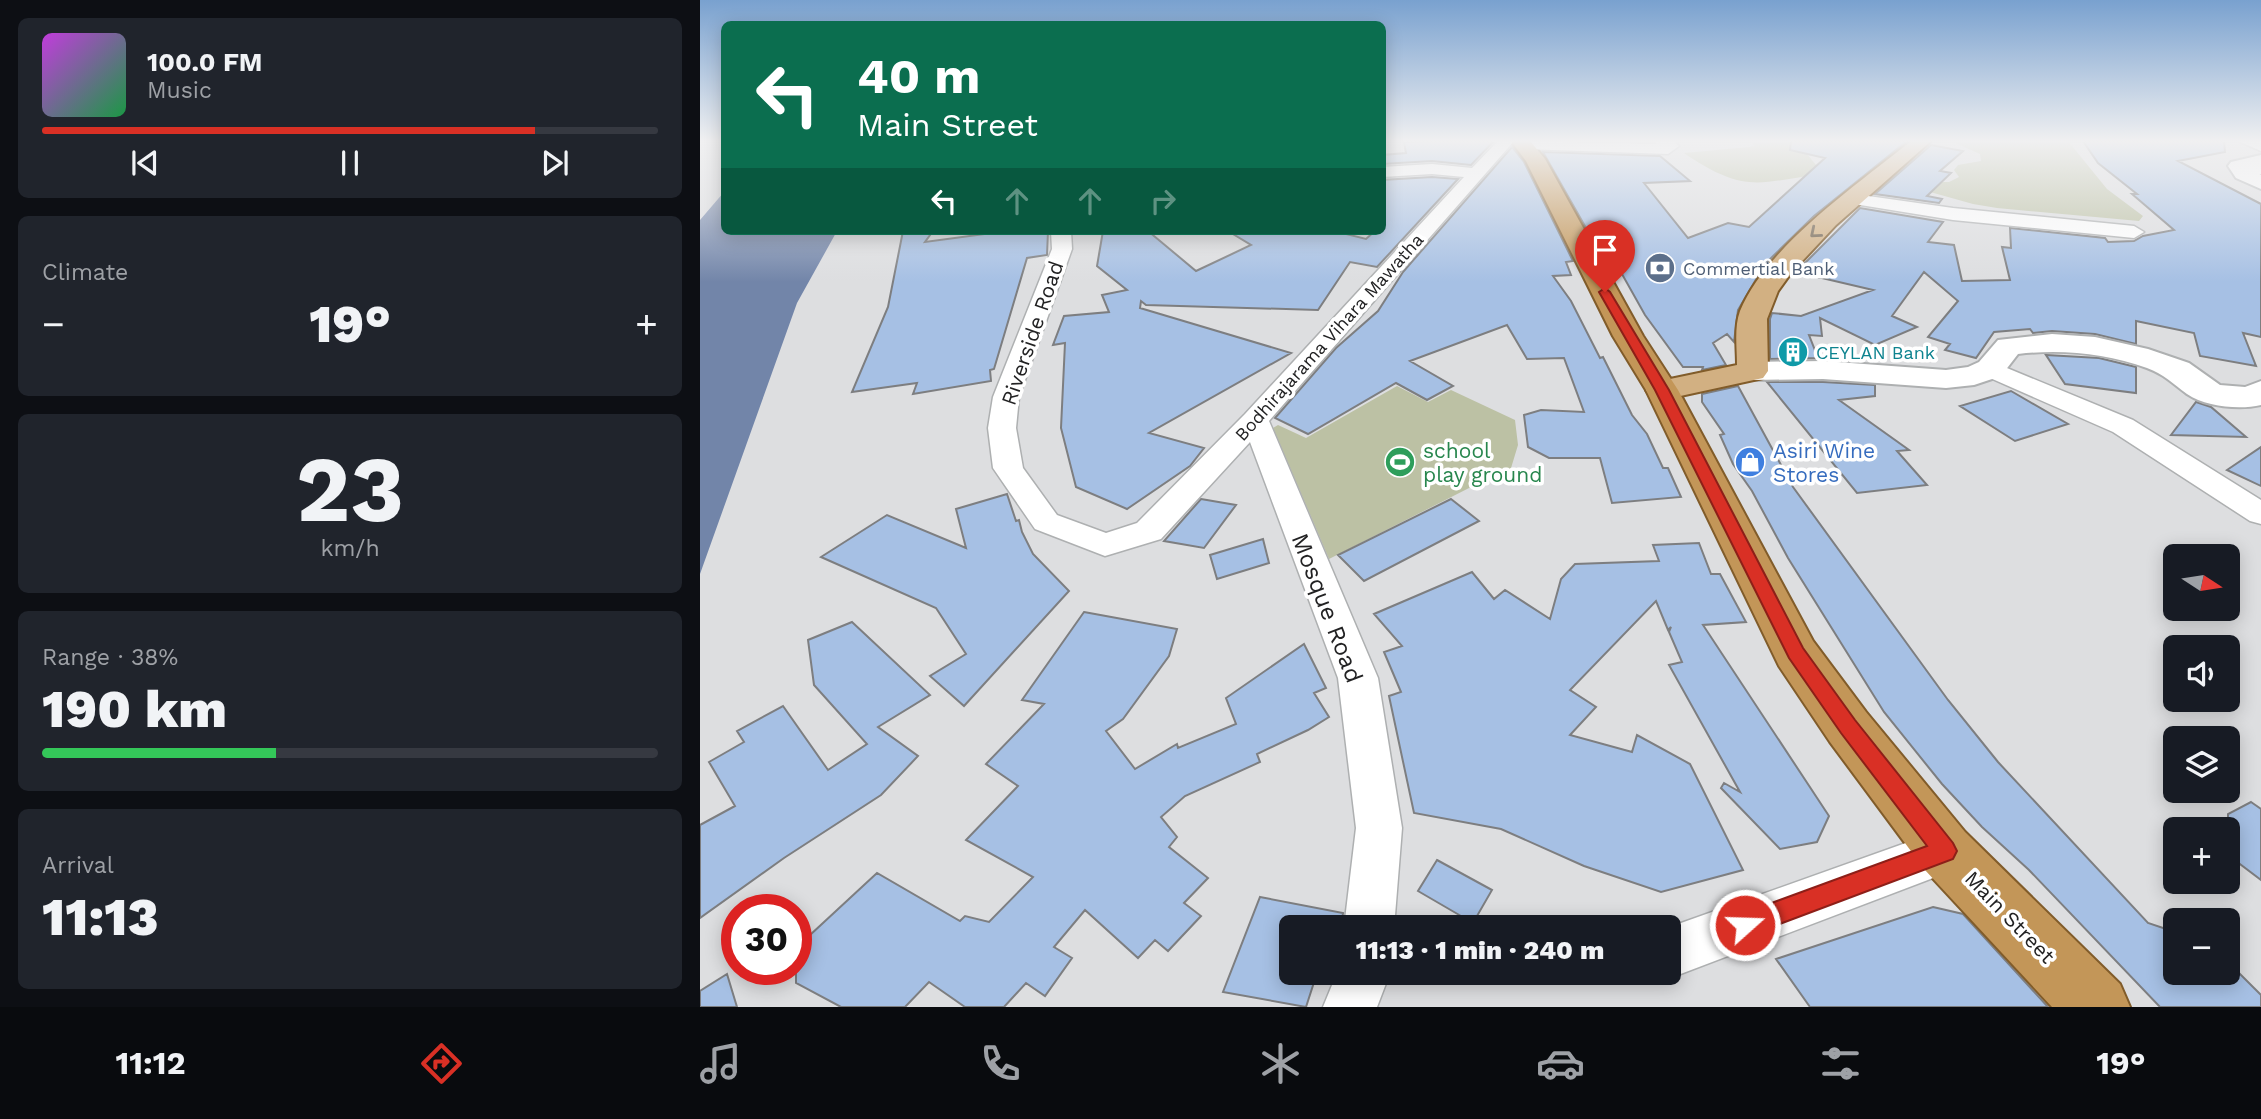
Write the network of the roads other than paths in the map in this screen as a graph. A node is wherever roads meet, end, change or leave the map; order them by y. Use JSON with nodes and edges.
{"nodes":[{"id":1,"x":1465,"y":188,"type":"edge"},
{"id":2,"x":1550,"y":188,"type":"edge"},
{"id":3,"x":1868,"y":188,"type":"edge"},
{"id":4,"x":1854,"y":200,"type":"junction"},
{"id":5,"x":2134,"y":232,"type":"dead end"},
{"id":6,"x":1061,"y":235,"type":"edge"},
{"id":7,"x":1990,"y":369,"type":"junction"},
{"id":8,"x":1752,"y":371,"type":"junction"},
{"id":9,"x":1662,"y":390,"type":"junction"},
{"id":10,"x":2261,"y":391,"type":"edge"},
{"id":11,"x":1255,"y":420,"type":"junction"},
{"id":12,"x":2261,"y":514,"type":"edge"},
{"id":13,"x":1149,"y":531,"type":"joint"},
{"id":14,"x":1945,"y":851,"type":"junction"},
{"id":15,"x":1370,"y":915,"type":"edge"},
{"id":16,"x":1681,"y":949,"type":"edge"},
{"id":17,"x":1359,"y":985,"type":"edge"},
{"id":18,"x":1350,"y":1007,"type":"edge"},
{"id":19,"x":2097,"y":1007,"type":"edge"}],
"edges":[{"from":1,"to":11,"type":"street","name":"Bodhirajarama Vihara Mawatha"},
{"from":2,"to":9,"type":"highway","name":"Main Street"},
{"from":3,"to":4,"type":"main road"},
{"from":4,"to":5,"type":"street"},
{"from":4,"to":8,"type":"main road","one_way":true},
{"from":6,"to":13,"type":"street","name":"Riverside Road"},
{"from":7,"to":8,"type":"street"},
{"from":7,"to":10,"type":"street"},
{"from":7,"to":12,"type":"street"},
{"from":8,"to":9,"type":"main road"},
{"from":9,"to":14,"type":"highway","name":"Main Street"},
{"from":11,"to":13,"type":"street","name":"Bodhirajarama Vihara Mawatha"},
{"from":11,"to":15,"type":"street","name":"Mosque Road"},
{"from":14,"to":16,"type":"street"},
{"from":14,"to":19,"type":"highway","name":"Main Street"},
{"from":17,"to":18,"type":"street"}]}
